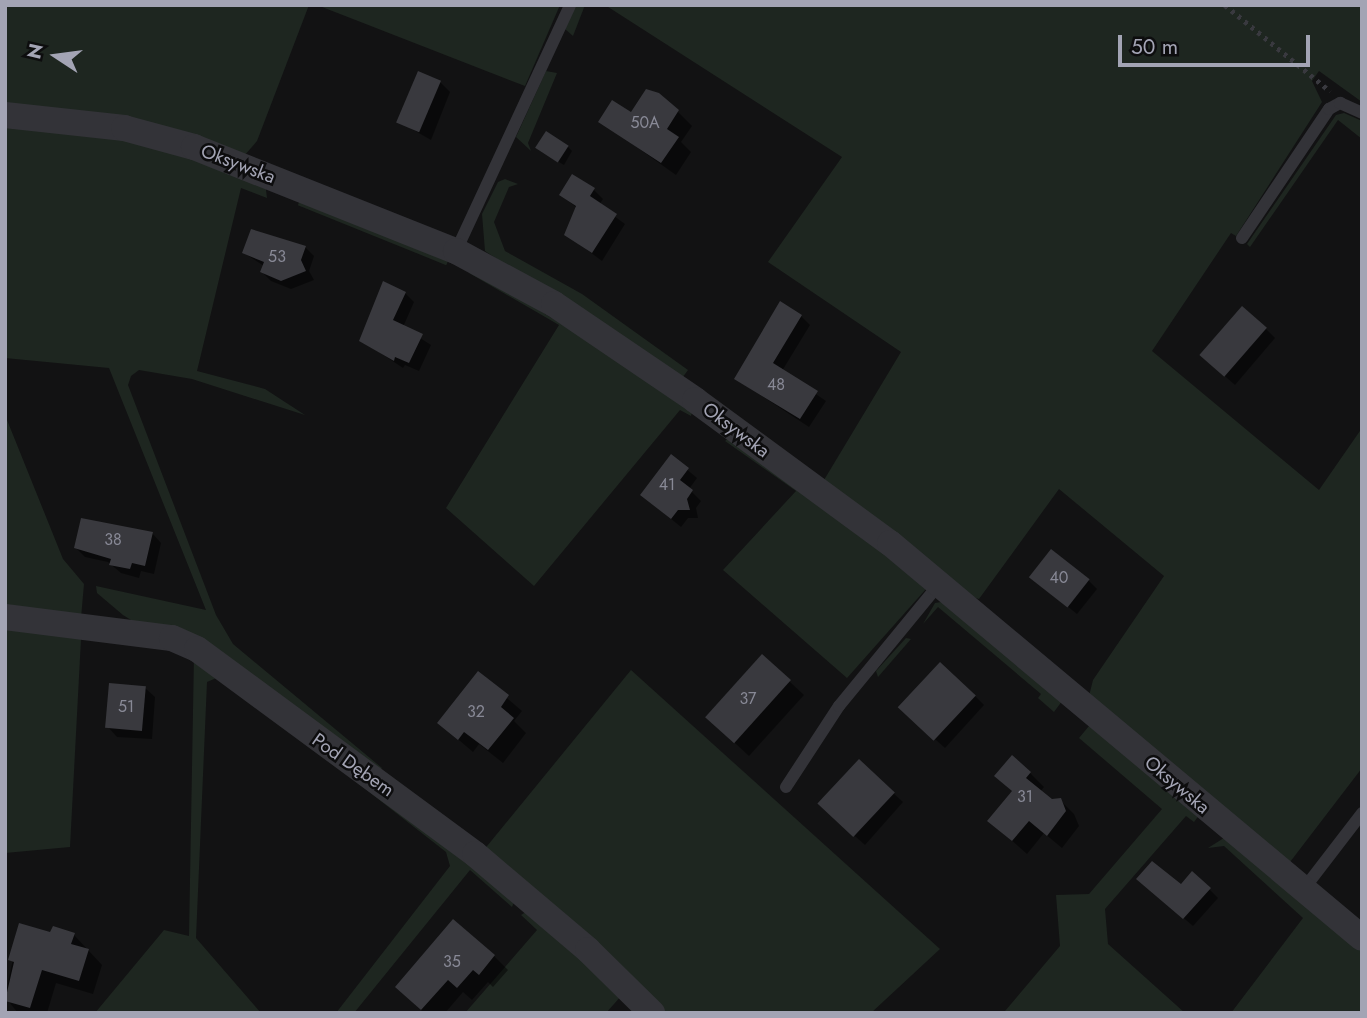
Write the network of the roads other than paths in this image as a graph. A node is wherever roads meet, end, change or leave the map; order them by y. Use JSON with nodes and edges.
{"nodes":[{"id":1,"x":570,"y":5,"type":"edge"},
{"id":2,"x":1362,"y":113,"type":"edge"},
{"id":3,"x":5,"y":115,"type":"edge"},
{"id":4,"x":1242,"y":238,"type":"dead end"},
{"id":5,"x":456,"y":251,"type":"junction"},
{"id":6,"x":940,"y":583,"type":"junction"},
{"id":7,"x":5,"y":617,"type":"edge"},
{"id":8,"x":786,"y":787,"type":"dead end"},
{"id":9,"x":1362,"y":813,"type":"edge"},
{"id":10,"x":1303,"y":890,"type":"junction"},
{"id":11,"x":1362,"y":938,"type":"edge"},
{"id":12,"x":652,"y":1013,"type":"edge"}],
"edges":[{"from":1,"to":5,"type":"lane"},
{"from":2,"to":4,"type":"lane"},
{"from":3,"to":5,"type":"street","name":"Oksywska"},
{"from":5,"to":6,"type":"street","name":"Oksywska"},
{"from":6,"to":8,"type":"lane"},
{"from":6,"to":10,"type":"street","name":"Oksywska"},
{"from":7,"to":12,"type":"street","name":"Pod Dębem"},
{"from":9,"to":10,"type":"lane"},
{"from":10,"to":11,"type":"street","name":"Oksywska"}]}
